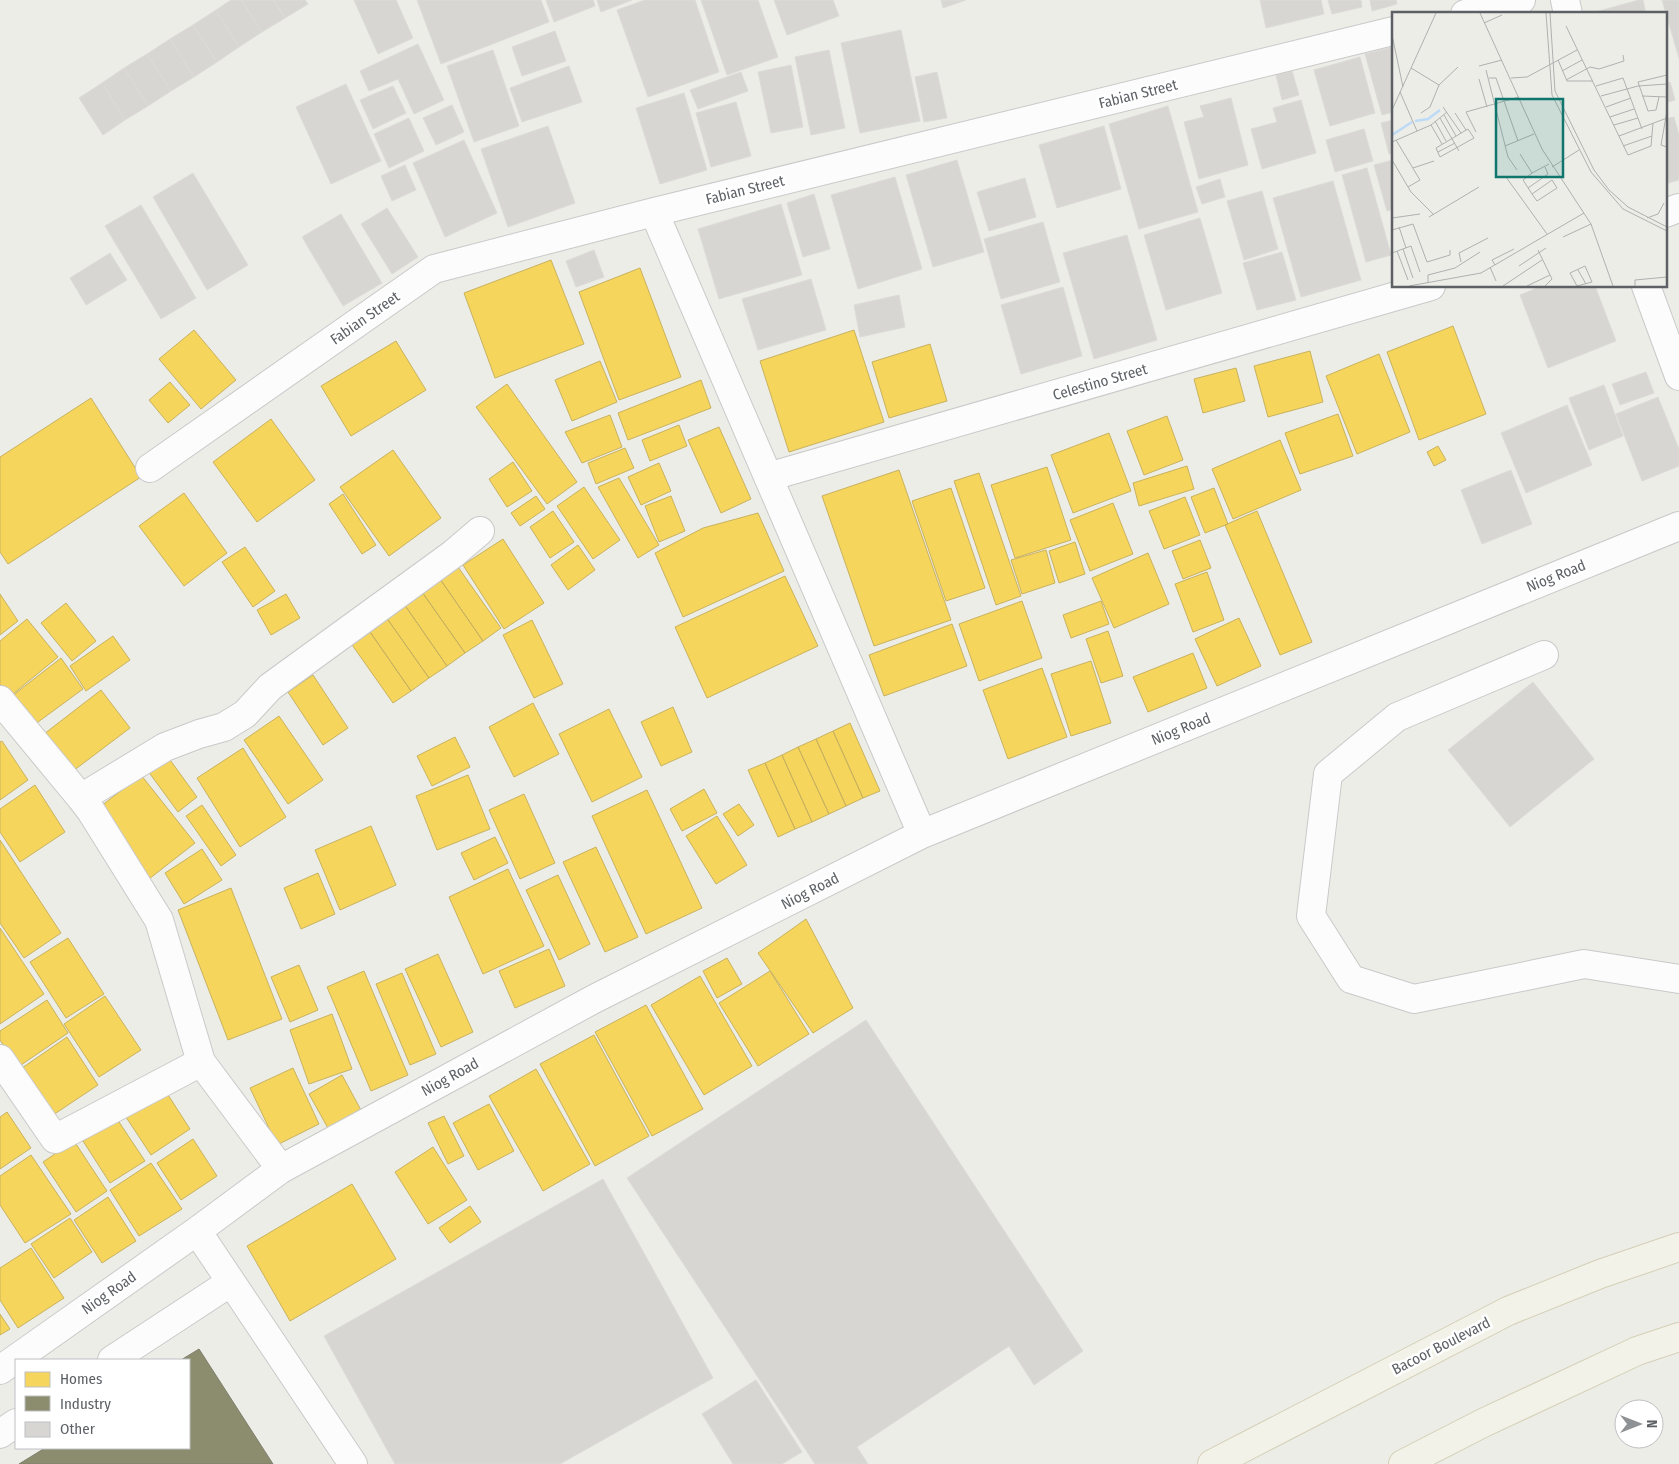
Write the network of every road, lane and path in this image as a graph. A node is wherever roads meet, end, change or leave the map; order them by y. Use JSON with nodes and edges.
{"nodes":[{"id":1,"x":1521,"y":0,"type":"edge"},
{"id":2,"x":1473,"y":12,"type":"edge"},
{"id":3,"x":1392,"y":32,"type":"edge"},
{"id":4,"x":1679,"y":208,"type":"edge"},
{"id":5,"x":654,"y":212,"type":"junction"},
{"id":6,"x":1666,"y":214,"type":"edge"},
{"id":7,"x":1424,"y":288,"type":"edge"},
{"id":8,"x":1647,"y":288,"type":"edge"},
{"id":9,"x":1679,"y":376,"type":"edge"},
{"id":10,"x":150,"y":468,"type":"dead end"},
{"id":11,"x":768,"y":477,"type":"junction"},
{"id":12,"x":1679,"y":526,"type":"edge"},
{"id":13,"x":480,"y":531,"type":"dead end"},
{"id":14,"x":1544,"y":655,"type":"dead end"},
{"id":15,"x":0,"y":700,"type":"edge"},
{"id":16,"x":81,"y":798,"type":"junction"},
{"id":17,"x":922,"y":834,"type":"junction"},
{"id":18,"x":1679,"y":979,"type":"edge"},
{"id":19,"x":0,"y":1059,"type":"edge"},
{"id":20,"x":201,"y":1062,"type":"junction"},
{"id":21,"x":281,"y":1169,"type":"junction"},
{"id":22,"x":198,"y":1231,"type":"junction"},
{"id":23,"x":1679,"y":1248,"type":"edge"},
{"id":24,"x":231,"y":1282,"type":"junction"},
{"id":25,"x":1679,"y":1337,"type":"edge"},
{"id":26,"x":15,"y":1359,"type":"edge"},
{"id":27,"x":16,"y":1359,"type":"edge"},
{"id":28,"x":114,"y":1359,"type":"edge"},
{"id":29,"x":0,"y":1370,"type":"edge"},
{"id":30,"x":15,"y":1424,"type":"edge"},
{"id":31,"x":0,"y":1434,"type":"edge"},
{"id":32,"x":353,"y":1464,"type":"edge"},
{"id":33,"x":1212,"y":1464,"type":"edge"},
{"id":34,"x":1403,"y":1464,"type":"edge"}],
"edges":[{"from":1,"to":2,"type":"street"},
{"from":3,"to":5,"type":"street","name":"Fabian Street"},
{"from":4,"to":6,"type":"street"},
{"from":5,"to":10,"type":"street","name":"Fabian Street"},
{"from":5,"to":11,"type":"street"},
{"from":7,"to":11,"type":"street","name":"Celestino Street"},
{"from":8,"to":9,"type":"street"},
{"from":11,"to":17,"type":"street"},
{"from":12,"to":17,"type":"street","name":"Niog Road"},
{"from":13,"to":16,"type":"street"},
{"from":14,"to":18,"type":"street"},
{"from":15,"to":16,"type":"street"},
{"from":16,"to":20,"type":"street"},
{"from":17,"to":21,"type":"street","name":"Niog Road"},
{"from":19,"to":20,"type":"street"},
{"from":20,"to":21,"type":"street"},
{"from":21,"to":22,"type":"street","name":"Niog Road"},
{"from":22,"to":24,"type":"street"},
{"from":22,"to":27,"type":"street","name":"Niog Road"},
{"from":23,"to":33,"type":"main road","name":"Bacoor Boulevard"},
{"from":24,"to":28,"type":"street"},
{"from":24,"to":32,"type":"street"},
{"from":25,"to":34,"type":"main road"},
{"from":26,"to":29,"type":"street","name":"Niog Road"},
{"from":30,"to":31,"type":"street"}]}
